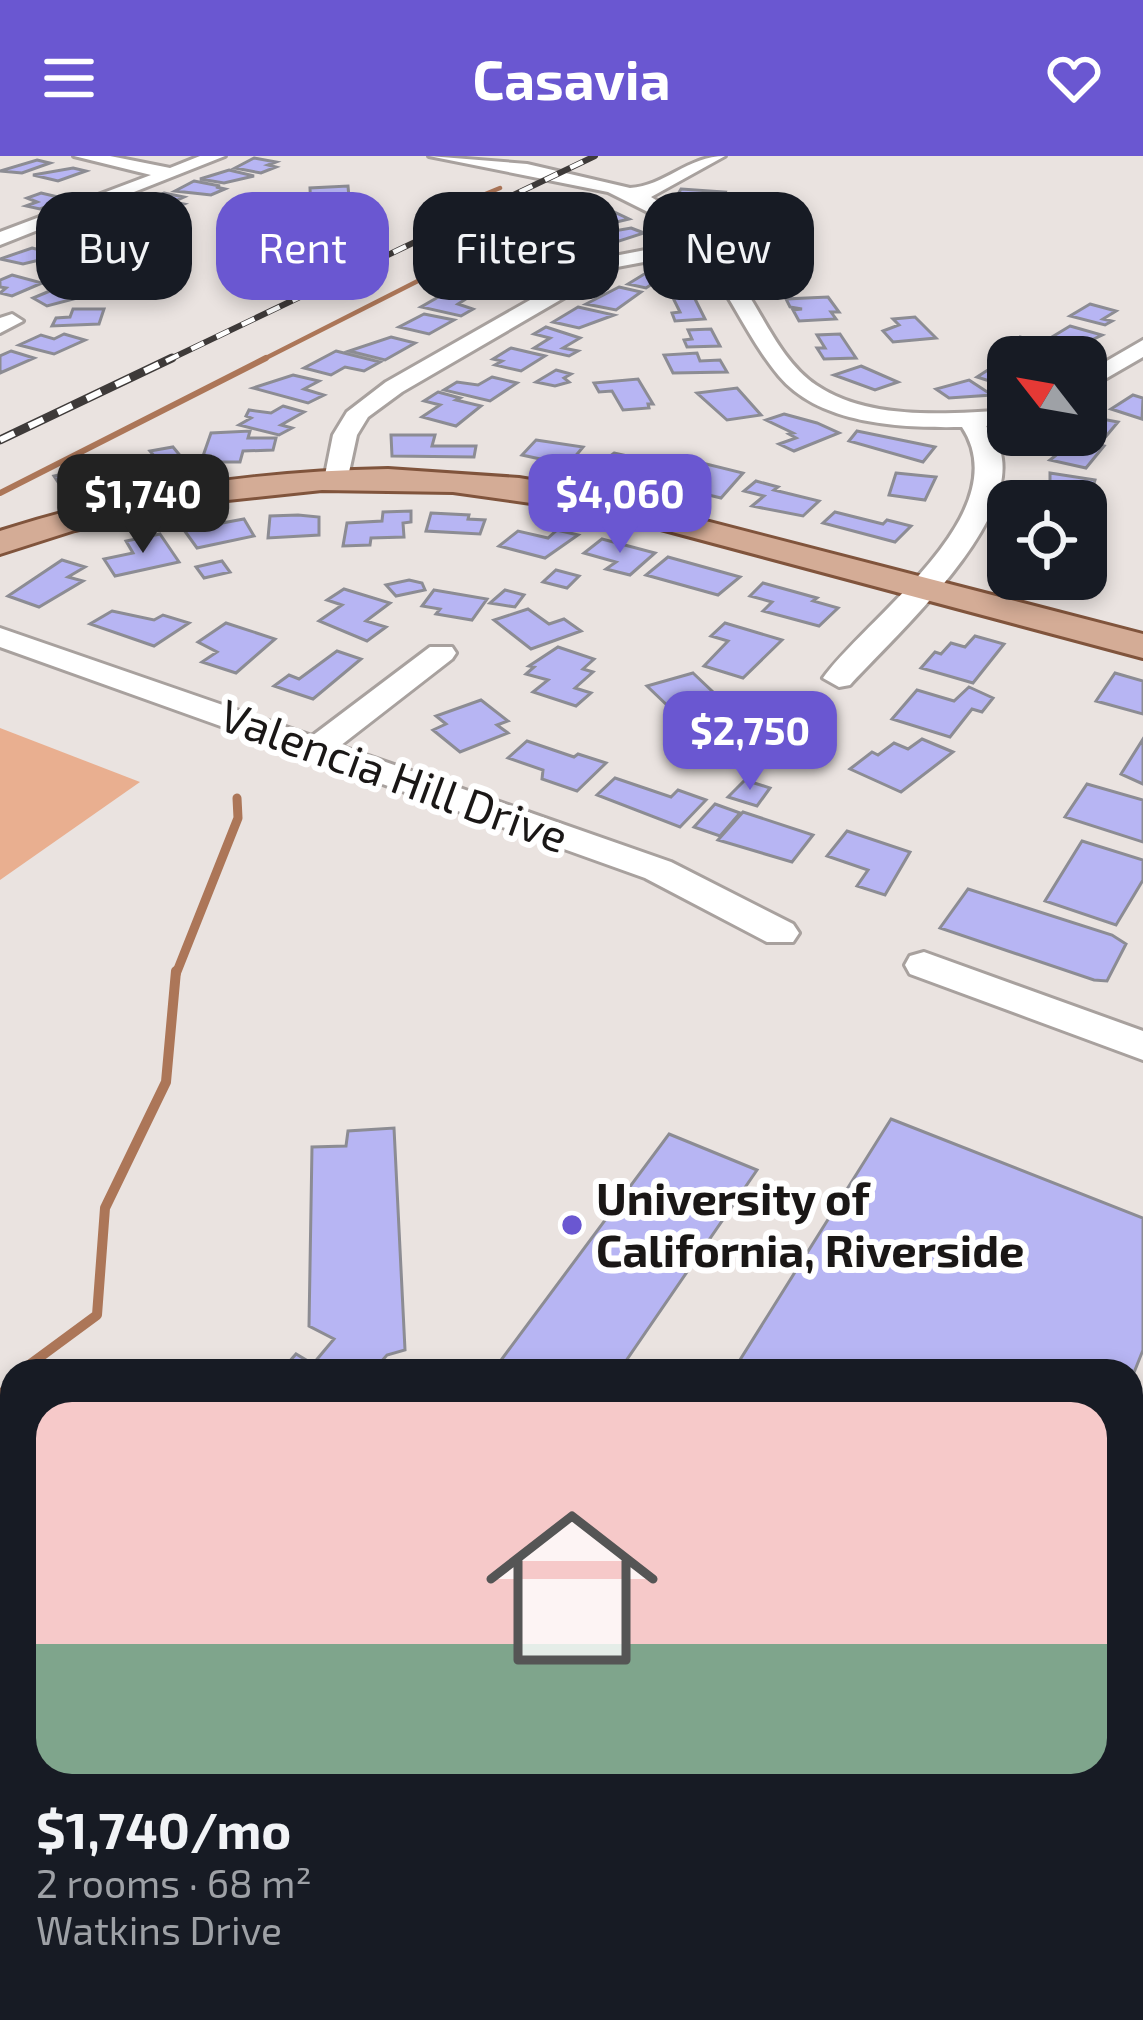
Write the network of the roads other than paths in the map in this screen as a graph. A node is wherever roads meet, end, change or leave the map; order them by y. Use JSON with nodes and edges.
{"nodes":[{"id":1,"x":83,"y":156,"type":"edge"},
{"id":2,"x":215,"y":156,"type":"edge"},
{"id":3,"x":444,"y":156,"type":"edge"},
{"id":4,"x":716,"y":156,"type":"edge"},
{"id":5,"x":171,"y":173,"type":"junction"},
{"id":6,"x":122,"y":192,"type":"edge"},
{"id":7,"x":633,"y":197,"type":"junction"},
{"id":8,"x":643,"y":202,"type":"edge"},
{"id":9,"x":0,"y":217,"type":"edge"},
{"id":10,"x":36,"y":225,"type":"joint"},
{"id":11,"x":0,"y":239,"type":"edge"},
{"id":12,"x":643,"y":256,"type":"edge"},
{"id":13,"x":744,"y":300,"type":"edge"},
{"id":14,"x":1143,"y":347,"type":"edge"},
{"id":15,"x":1107,"y":369,"type":"edge"},
{"id":16,"x":987,"y":418,"type":"edge"},
{"id":17,"x":969,"y":420,"type":"junction"},
{"id":18,"x":337,"y":480,"type":"junction"},
{"id":19,"x":0,"y":543,"type":"edge"},
{"id":20,"x":921,"y":586,"type":"junction"},
{"id":21,"x":0,"y":637,"type":"edge"},
{"id":22,"x":1143,"y":646,"type":"edge"},
{"id":23,"x":441,"y":652,"type":"dead end"},
{"id":24,"x":839,"y":678,"type":"dead end"},
{"id":25,"x":316,"y":749,"type":"junction"},
{"id":26,"x":780,"y":933,"type":"dead end"},
{"id":27,"x":924,"y":965,"type":"dead end"},
{"id":28,"x":1143,"y":1046,"type":"edge"}],
"edges":[{"from":1,"to":5,"type":"street"},
{"from":2,"to":5,"type":"street"},
{"from":3,"to":7,"type":"street"},
{"from":4,"to":7,"type":"street"},
{"from":5,"to":6,"type":"street"},
{"from":7,"to":8,"type":"street"},
{"from":9,"to":10,"type":"street"},
{"from":10,"to":11,"type":"street"},
{"from":12,"to":18,"type":"street"},
{"from":13,"to":17,"type":"street"},
{"from":14,"to":15,"type":"street"},
{"from":16,"to":17,"type":"street"},
{"from":17,"to":20,"type":"street"},
{"from":18,"to":19,"type":"main road"},
{"from":18,"to":20,"type":"main road"},
{"from":20,"to":22,"type":"main road"},
{"from":20,"to":24,"type":"street"},
{"from":21,"to":25,"type":"street","name":"Valencia Hill Drive"},
{"from":23,"to":25,"type":"street"},
{"from":25,"to":26,"type":"street","name":"Valencia Hill Drive"},
{"from":27,"to":28,"type":"street"}]}
